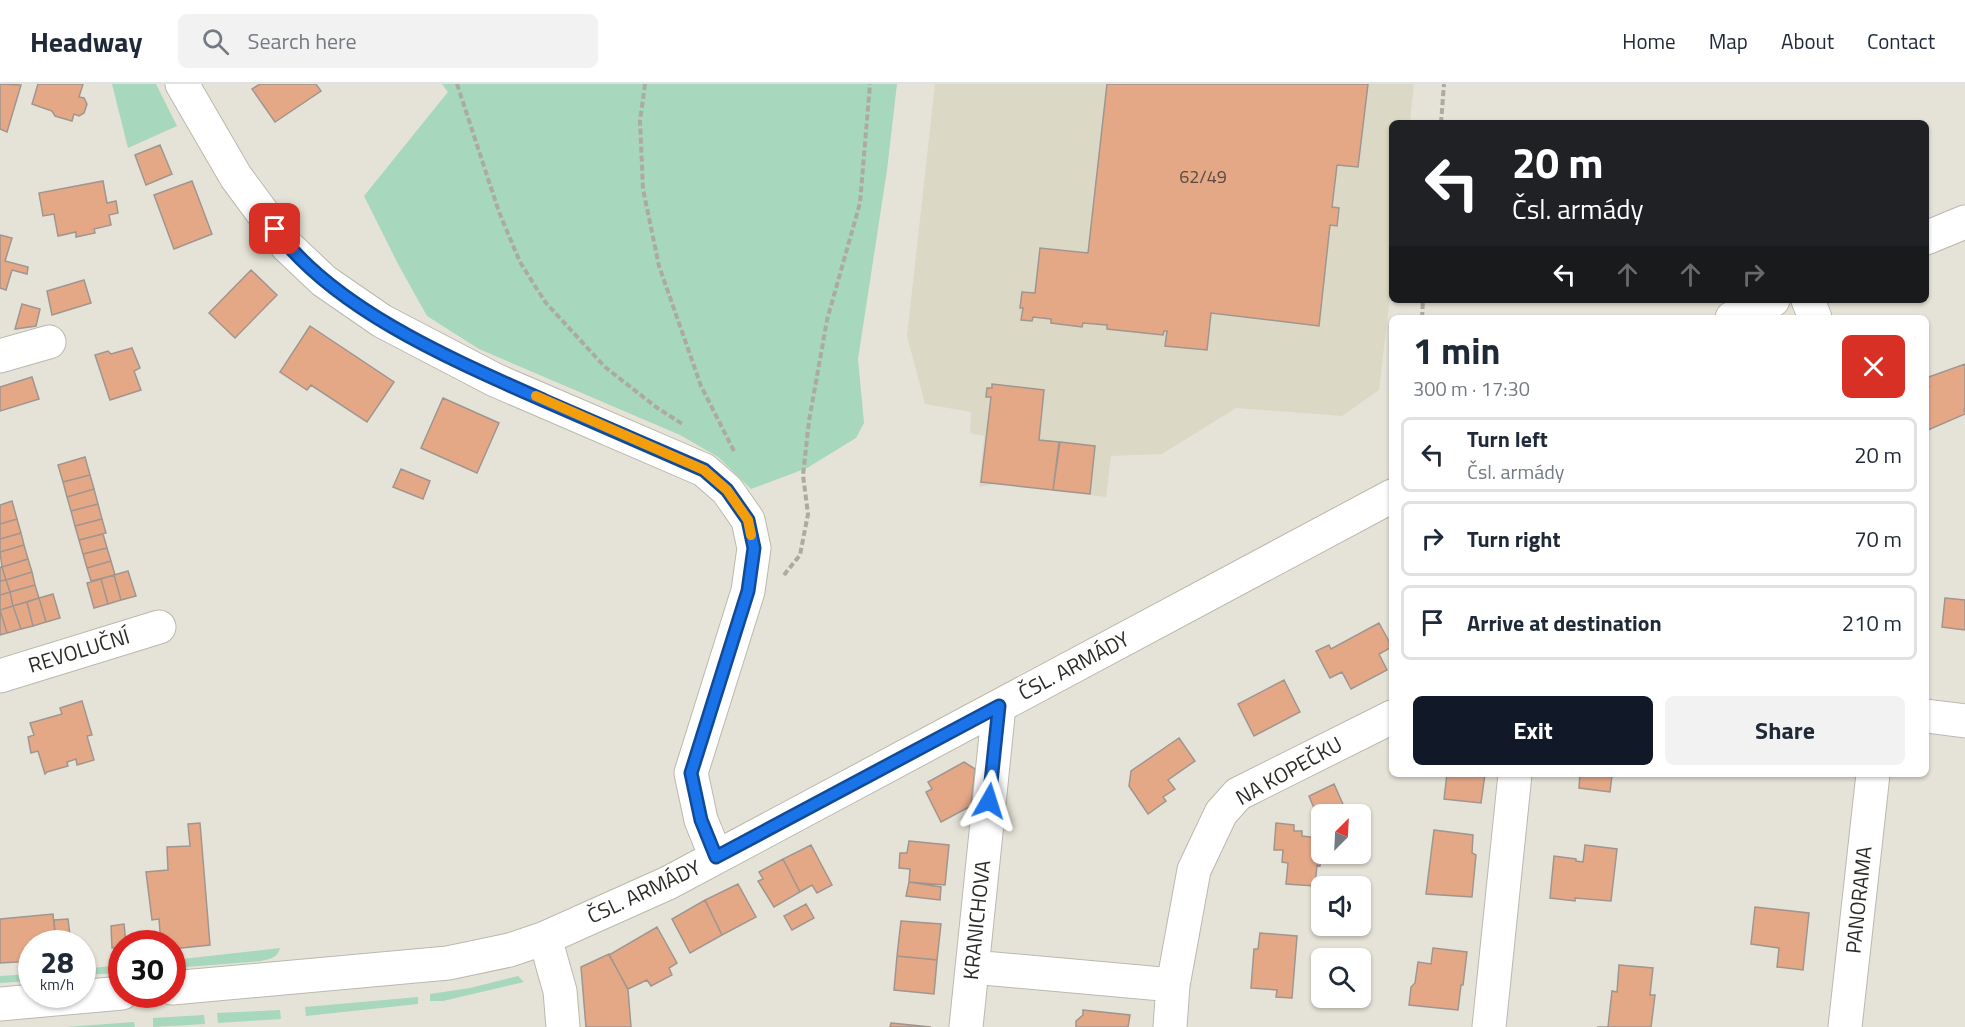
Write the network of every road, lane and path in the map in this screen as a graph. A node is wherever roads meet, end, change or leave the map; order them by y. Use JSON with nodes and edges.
{"nodes":[{"id":1,"x":182,"y":84,"type":"edge"},
{"id":2,"x":457,"y":84,"type":"edge"},
{"id":3,"x":870,"y":84,"type":"edge"},
{"id":4,"x":1444,"y":84,"type":"edge"},
{"id":5,"x":1441,"y":120,"type":"edge"},
{"id":6,"x":1965,"y":222,"type":"edge"},
{"id":7,"x":1929,"y":237,"type":"edge"},
{"id":8,"x":1766,"y":303,"type":"edge"},
{"id":9,"x":1739,"y":315,"type":"edge"},
{"id":10,"x":50,"y":342,"type":"dead end"},
{"id":11,"x":0,"y":356,"type":"edge"},
{"id":12,"x":692,"y":429,"type":"dead end"},
{"id":13,"x":726,"y":449,"type":"dead end"},
{"id":14,"x":735,"y":453,"type":"dead end"},
{"id":15,"x":1389,"y":498,"type":"edge"},
{"id":16,"x":784,"y":575,"type":"dead end"},
{"id":17,"x":159,"y":627,"type":"dead end"},
{"id":18,"x":0,"y":676,"type":"edge"},
{"id":19,"x":999,"y":706,"type":"junction"},
{"id":20,"x":1929,"y":716,"type":"edge"},
{"id":21,"x":1389,"y":718,"type":"edge"},
{"id":22,"x":1965,"y":721,"type":"edge"},
{"id":23,"x":1515,"y":777,"type":"edge"},
{"id":24,"x":1873,"y":777,"type":"edge"},
{"id":25,"x":716,"y":857,"type":"junction"},
{"id":26,"x":545,"y":938,"type":"junction"},
{"id":27,"x":972,"y":967,"type":"junction"},
{"id":28,"x":1173,"y":985,"type":"junction"},
{"id":29,"x":186,"y":987,"type":"edge"},
{"id":30,"x":108,"y":994,"type":"edge"},
{"id":31,"x":0,"y":1004,"type":"edge"},
{"id":32,"x":563,"y":1027,"type":"edge"},
{"id":33,"x":966,"y":1027,"type":"edge"},
{"id":34,"x":1170,"y":1027,"type":"edge"},
{"id":35,"x":1489,"y":1027,"type":"edge"},
{"id":36,"x":1845,"y":1027,"type":"edge"}],
"edges":[{"from":1,"to":25,"type":"street"},
{"from":2,"to":12,"type":"path"},
{"from":3,"to":16,"type":"path"},
{"from":4,"to":5,"type":"path"},
{"from":6,"to":7,"type":"street"},
{"from":8,"to":9,"type":"street"},
{"from":10,"to":11,"type":"street"},
{"from":13,"to":14,"type":"path"},
{"from":15,"to":19,"type":"street","name":"ČSL. ARMÁDY"},
{"from":17,"to":18,"type":"street","name":"REVOLUČNÍ"},
{"from":19,"to":25,"type":"street","name":"ČSL. ARMÁDY"},
{"from":19,"to":27,"type":"street","name":"KRANICHOVA"},
{"from":20,"to":22,"type":"street"},
{"from":21,"to":28,"type":"street","name":"NA KOPEČKU"},
{"from":23,"to":35,"type":"street"},
{"from":24,"to":36,"type":"street","name":"PANORAMA"},
{"from":25,"to":26,"type":"street","name":"ČSL. ARMÁDY"},
{"from":26,"to":29,"type":"street","name":"ČSL. ARMÁDY"},
{"from":26,"to":32,"type":"street"},
{"from":27,"to":28,"type":"street"},
{"from":27,"to":33,"type":"street","name":"KRANICHOVA"},
{"from":28,"to":34,"type":"street","name":"NA KOPEČKU"},
{"from":30,"to":31,"type":"street"}]}
